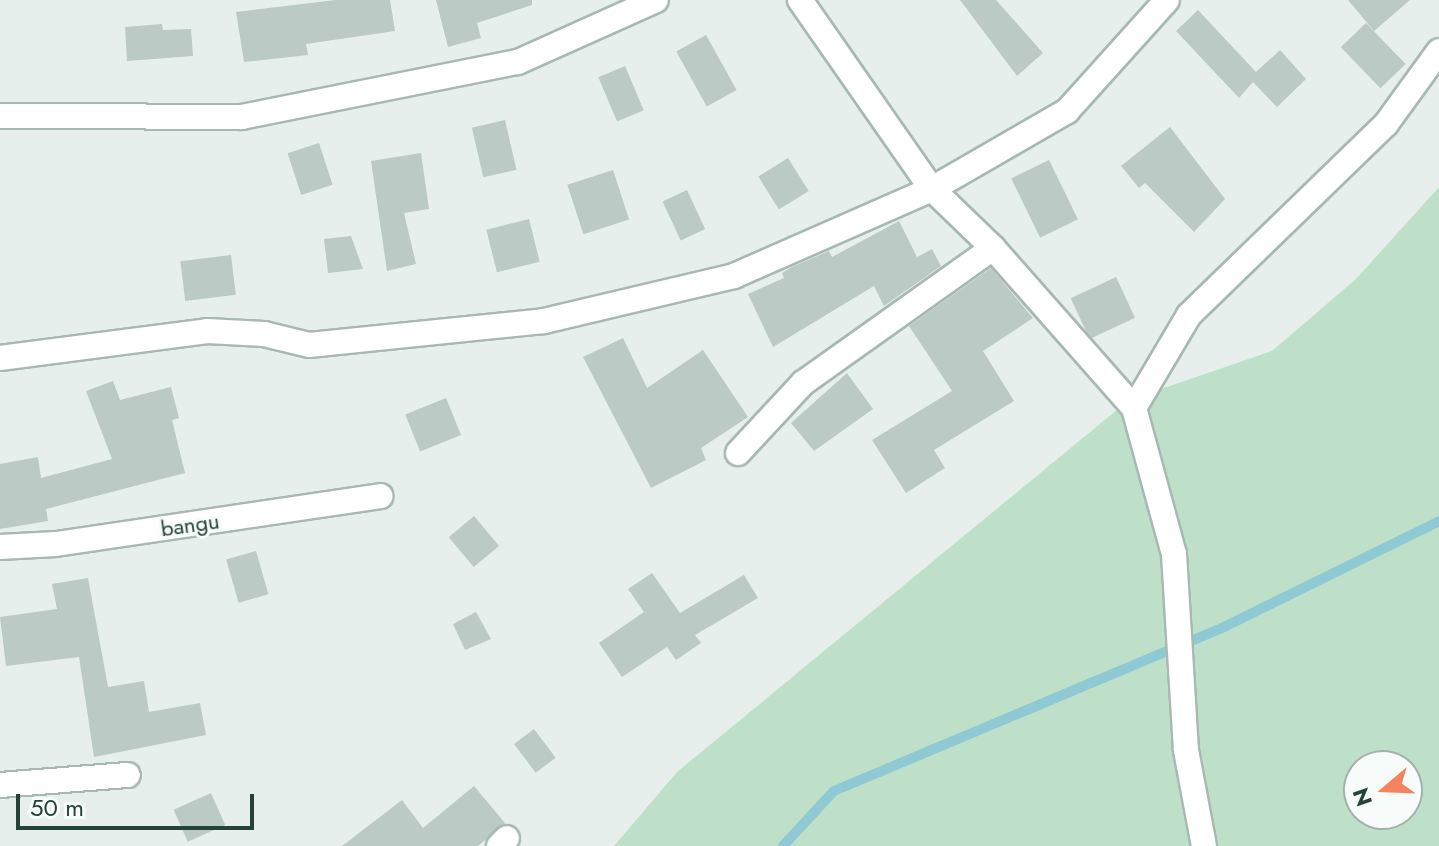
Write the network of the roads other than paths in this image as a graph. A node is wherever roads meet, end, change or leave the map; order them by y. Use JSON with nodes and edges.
{"nodes":[{"id":1,"x":656,"y":0,"type":"edge"},
{"id":2,"x":800,"y":0,"type":"edge"},
{"id":3,"x":1167,"y":0,"type":"edge"},
{"id":4,"x":1439,"y":51,"type":"edge"},
{"id":5,"x":0,"y":116,"type":"edge"},
{"id":6,"x":932,"y":189,"type":"junction"},
{"id":7,"x":993,"y":248,"type":"junction"},
{"id":8,"x":0,"y":358,"type":"edge"},
{"id":9,"x":1134,"y":408,"type":"junction"},
{"id":10,"x":738,"y":453,"type":"dead end"},
{"id":11,"x":380,"y":496,"type":"dead end"},
{"id":12,"x":0,"y":547,"type":"edge"},
{"id":13,"x":128,"y":775,"type":"dead end"},
{"id":14,"x":0,"y":785,"type":"edge"},
{"id":15,"x":1204,"y":846,"type":"edge"}],
"edges":[{"from":1,"to":5,"type":"street"},
{"from":2,"to":6,"type":"street"},
{"from":3,"to":6,"type":"street"},
{"from":4,"to":9,"type":"street"},
{"from":6,"to":7,"type":"street"},
{"from":6,"to":8,"type":"street"},
{"from":7,"to":9,"type":"street"},
{"from":7,"to":10,"type":"street"},
{"from":9,"to":15,"type":"street"},
{"from":11,"to":12,"type":"street","name":"bangu"},
{"from":13,"to":14,"type":"street"}]}
